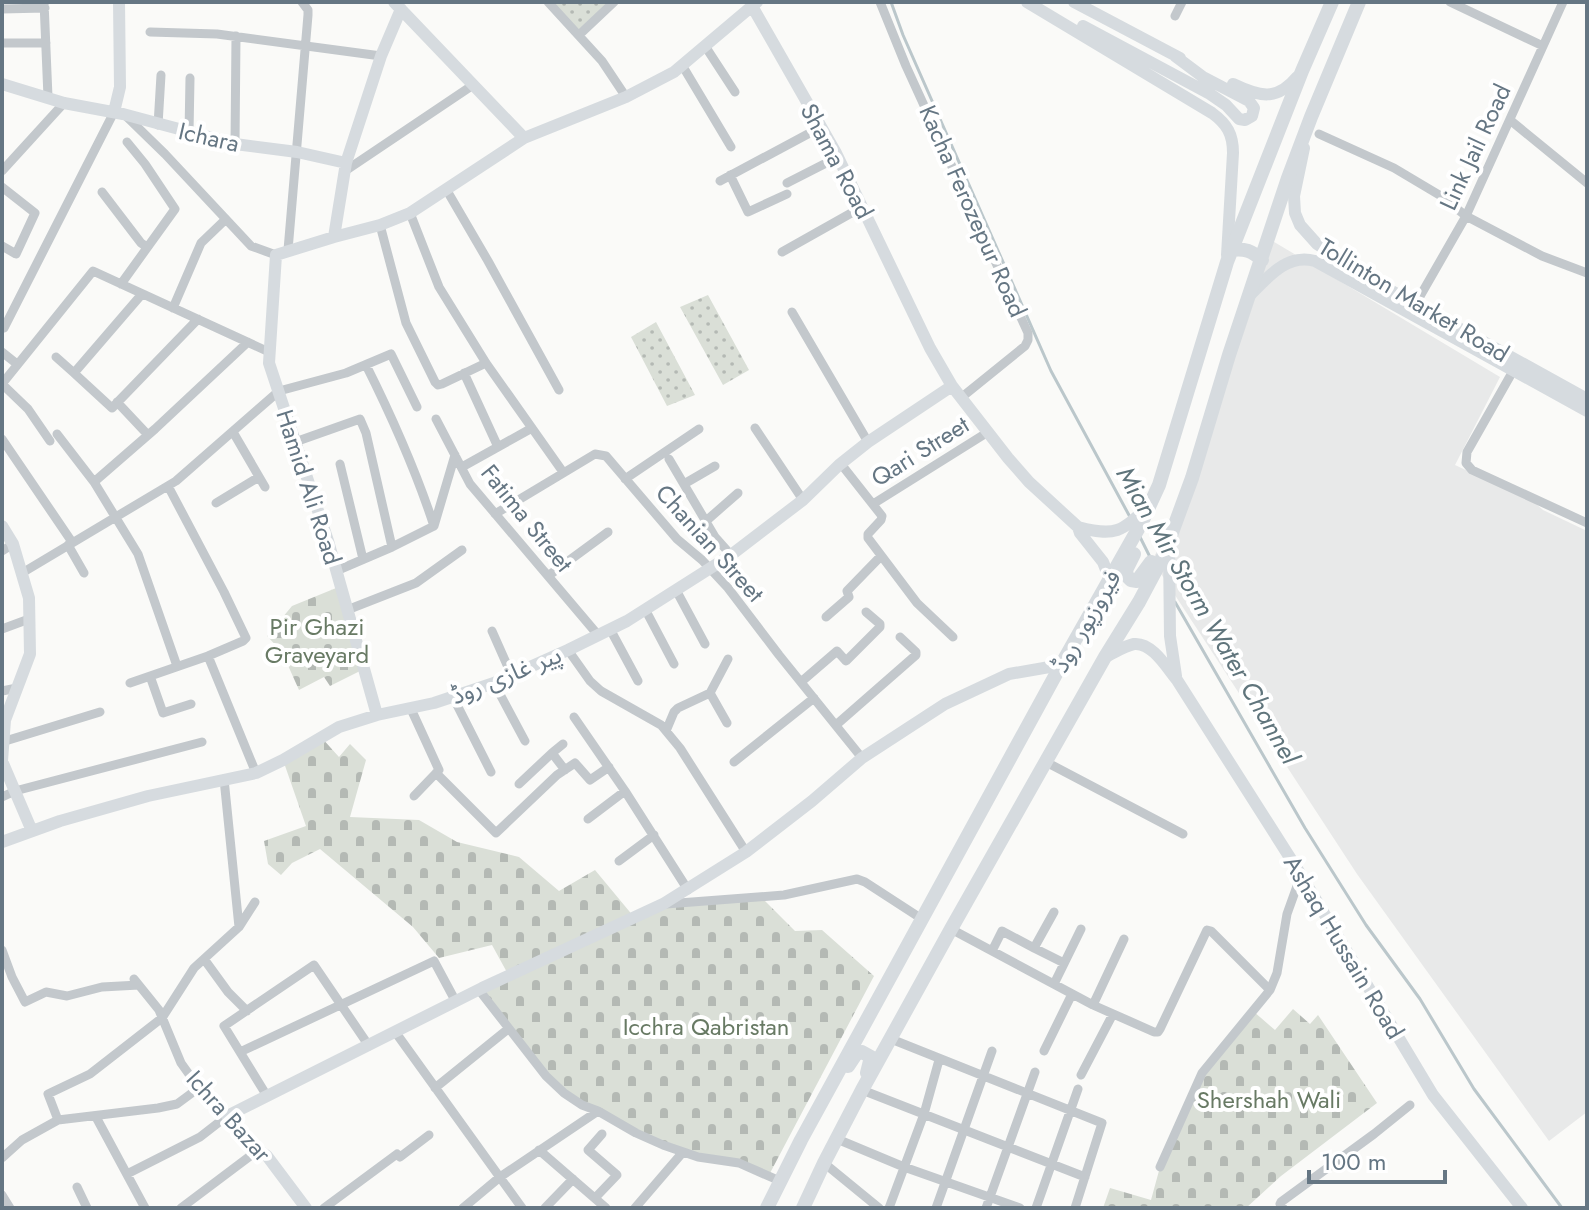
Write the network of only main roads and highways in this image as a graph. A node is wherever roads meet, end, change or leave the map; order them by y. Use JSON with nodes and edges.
{"nodes":[{"id":1,"x":1330,"y":2,"type":"edge"},
{"id":2,"x":1359,"y":2,"type":"edge"},
{"id":3,"x":1271,"y":149,"type":"junction"},
{"id":4,"x":1288,"y":178,"type":"junction"},
{"id":5,"x":1229,"y":256,"type":"junction"},
{"id":6,"x":1262,"y":260,"type":"junction"},
{"id":7,"x":1159,"y":485,"type":"junction"},
{"id":8,"x":1176,"y":525,"type":"junction"},
{"id":9,"x":922,"y":919,"type":"junction"},
{"id":10,"x":951,"y":929,"type":"junction"},
{"id":11,"x":801,"y":1140,"type":"junction"},
{"id":12,"x":824,"y":1163,"type":"junction"},
{"id":13,"x":767,"y":1208,"type":"edge"},
{"id":14,"x":803,"y":1208,"type":"edge"}],
"edges":[{"from":1,"to":3,"type":"main road","name":"فیروزپور روڈ"},
{"from":2,"to":4,"type":"main road","name":"فیروزپور روڈ"},
{"from":3,"to":4,"type":"main road"},
{"from":3,"to":5,"type":"main road","name":"فیروزپور روڈ"},
{"from":4,"to":6,"type":"main road","name":"فیروزپور روڈ"},
{"from":5,"to":6,"type":"main road"},
{"from":5,"to":7,"type":"main road","name":"فیروزپور روڈ"},
{"from":6,"to":8,"type":"main road","name":"فیروزپور روڈ"},
{"from":7,"to":8,"type":"main road"},
{"from":7,"to":9,"type":"main road","name":"فیروزپور روڈ"},
{"from":8,"to":10,"type":"main road","name":"فیروزپور روڈ"},
{"from":9,"to":10,"type":"main road"},
{"from":9,"to":11,"type":"main road","name":"فیروزپور روڈ"},
{"from":10,"to":12,"type":"main road","name":"فیروزپور روڈ"},
{"from":11,"to":12,"type":"main road"},
{"from":11,"to":13,"type":"main road","name":"فیروزپور روڈ"},
{"from":12,"to":14,"type":"main road","name":"فیروزپور روڈ"}]}
